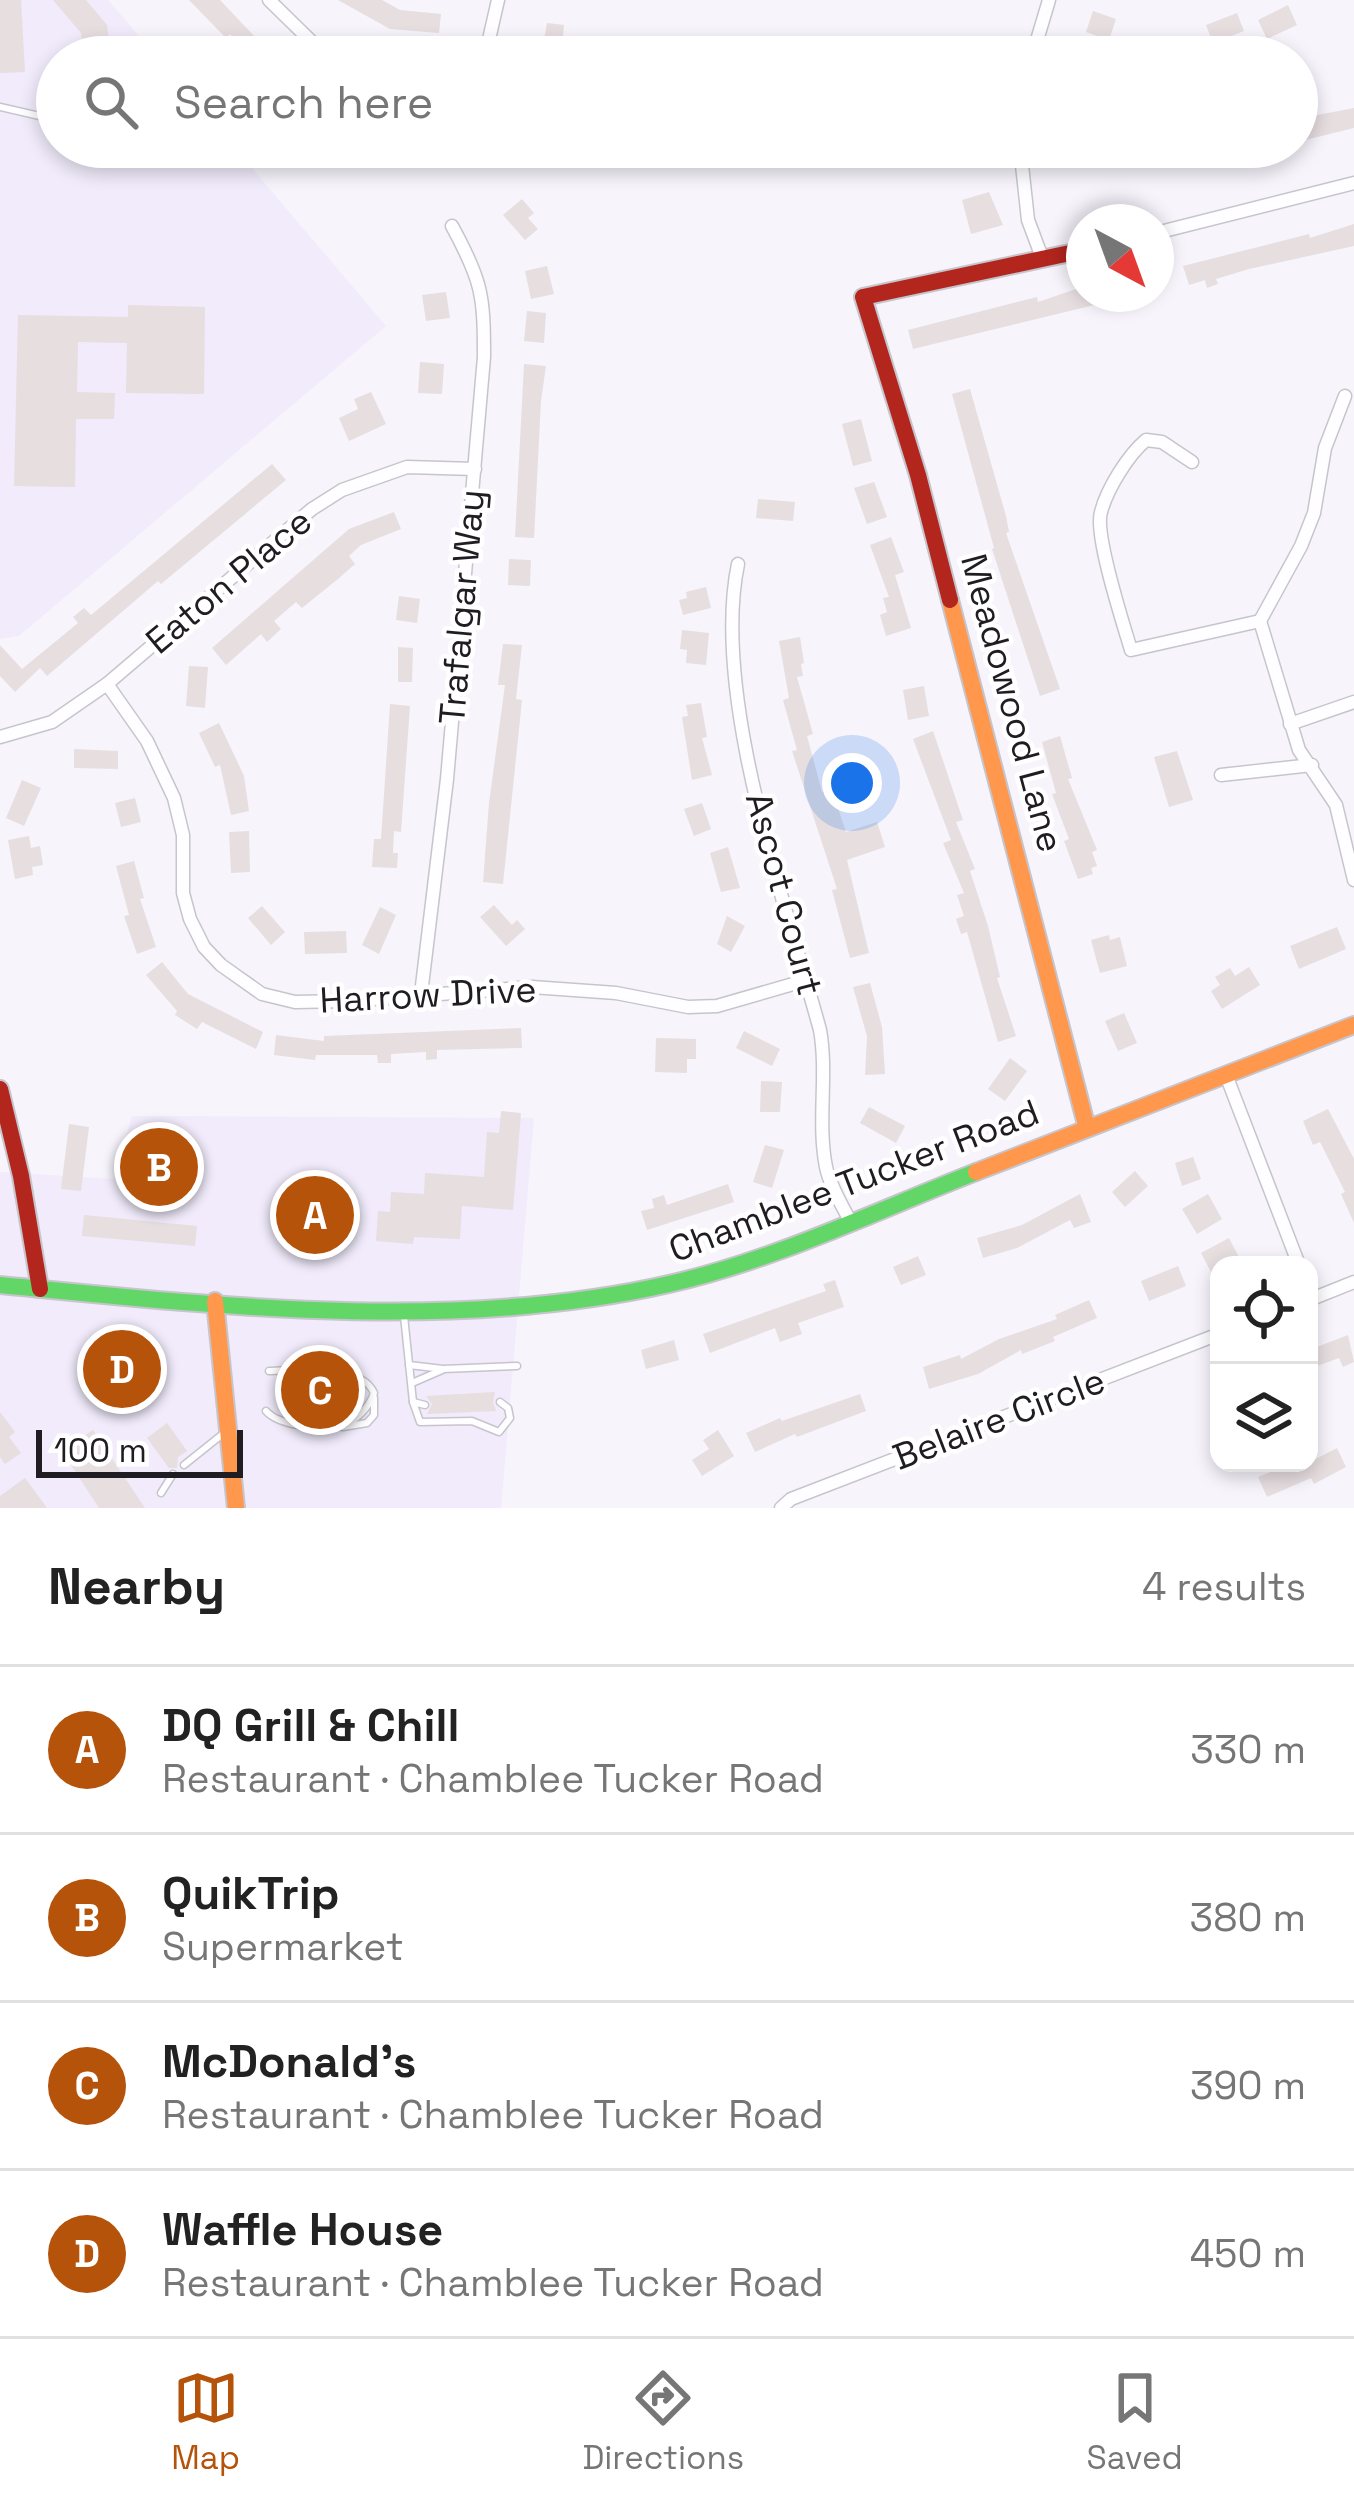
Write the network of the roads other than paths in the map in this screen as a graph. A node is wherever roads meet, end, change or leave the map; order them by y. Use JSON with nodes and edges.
{"nodes":[{"id":1,"x":269,"y":0,"type":"edge"},
{"id":2,"x":498,"y":0,"type":"edge"},
{"id":3,"x":1049,"y":0,"type":"edge"},
{"id":4,"x":306,"y":36,"type":"edge"},
{"id":5,"x":490,"y":36,"type":"edge"},
{"id":6,"x":1039,"y":36,"type":"edge"},
{"id":7,"x":0,"y":107,"type":"edge"},
{"id":8,"x":36,"y":115,"type":"edge"},
{"id":9,"x":1022,"y":168,"type":"edge"},
{"id":10,"x":1354,"y":182,"type":"edge"},
{"id":11,"x":452,"y":226,"type":"dead end"},
{"id":12,"x":1174,"y":228,"type":"edge"},
{"id":13,"x":1066,"y":254,"type":"edge"},
{"id":14,"x":1042,"y":260,"type":"junction"},
{"id":15,"x":1345,"y":395,"type":"dead end"},
{"id":16,"x":1192,"y":462,"type":"dead end"},
{"id":17,"x":475,"y":469,"type":"junction"},
{"id":18,"x":738,"y":564,"type":"dead end"},
{"id":19,"x":1260,"y":621,"type":"junction"},
{"id":20,"x":107,"y":684,"type":"junction"},
{"id":21,"x":1354,"y":702,"type":"edge"},
{"id":22,"x":1290,"y":724,"type":"junction"},
{"id":23,"x":0,"y":737,"type":"edge"},
{"id":24,"x":1312,"y":765,"type":"junction"},
{"id":25,"x":1221,"y":775,"type":"dead end"},
{"id":26,"x":1354,"y":880,"type":"edge"},
{"id":27,"x":807,"y":980,"type":"junction"},
{"id":28,"x":421,"y":994,"type":"junction"},
{"id":29,"x":1354,"y":1025,"type":"edge"},
{"id":30,"x":1226,"y":1075,"type":"junction"},
{"id":31,"x":0,"y":1089,"type":"edge"},
{"id":32,"x":1088,"y":1128,"type":"junction"},
{"id":33,"x":850,"y":1221,"type":"junction"},
{"id":34,"x":1296,"y":1256,"type":"edge"},
{"id":35,"x":1354,"y":1282,"type":"edge"},
{"id":36,"x":0,"y":1285,"type":"edge"},
{"id":37,"x":40,"y":1289,"type":"junction"},
{"id":38,"x":1318,"y":1293,"type":"edge"},
{"id":39,"x":215,"y":1301,"type":"junction"},
{"id":40,"x":403,"y":1312,"type":"junction"},
{"id":41,"x":1210,"y":1337,"type":"edge"},
{"id":42,"x":409,"y":1365,"type":"junction"},
{"id":43,"x":517,"y":1366,"type":"dead end"},
{"id":44,"x":443,"y":1369,"type":"junction"},
{"id":45,"x":269,"y":1371,"type":"dead end"},
{"id":46,"x":412,"y":1382,"type":"junction"},
{"id":47,"x":413,"y":1402,"type":"junction"},
{"id":48,"x":500,"y":1402,"type":"dead end"},
{"id":49,"x":425,"y":1405,"type":"dead end"},
{"id":50,"x":266,"y":1411,"type":"dead end"},
{"id":51,"x":227,"y":1431,"type":"junction"},
{"id":52,"x":184,"y":1466,"type":"dead end"},
{"id":53,"x":173,"y":1474,"type":"dead end"},
{"id":54,"x":161,"y":1493,"type":"dead end"},
{"id":55,"x":236,"y":1508,"type":"edge"},
{"id":56,"x":781,"y":1508,"type":"edge"}],
"edges":[{"from":1,"to":4,"type":"street"},
{"from":2,"to":5,"type":"street"},
{"from":3,"to":6,"type":"street"},
{"from":7,"to":8,"type":"lane"},
{"from":9,"to":14,"type":"street"},
{"from":10,"to":12,"type":"street"},
{"from":11,"to":17,"type":"street","name":"Trafalgar Way"},
{"from":13,"to":14,"type":"street"},
{"from":14,"to":32,"type":"street","name":"Meadowood Lane"},
{"from":15,"to":19,"type":"street"},
{"from":16,"to":19,"type":"street"},
{"from":17,"to":20,"type":"street","name":"Eaton Place"},
{"from":17,"to":28,"type":"street","name":"Trafalgar Way"},
{"from":18,"to":27,"type":"street","name":"Ascot Court"},
{"from":19,"to":22,"type":"street"},
{"from":20,"to":23,"type":"street","name":"Eaton Place"},
{"from":20,"to":28,"type":"street","name":"Harrow Drive"},
{"from":21,"to":22,"type":"street"},
{"from":22,"to":24,"type":"street"},
{"from":24,"to":25,"type":"street"},
{"from":24,"to":26,"type":"street"},
{"from":27,"to":28,"type":"street","name":"Harrow Drive"},
{"from":27,"to":33,"type":"street","name":"Ascot Court"},
{"from":29,"to":30,"type":"street","name":"Chamblee Tucker Road"},
{"from":30,"to":32,"type":"street","name":"Chamblee Tucker Road"},
{"from":30,"to":34,"type":"street"},
{"from":31,"to":37,"type":"street"},
{"from":32,"to":33,"type":"street","name":"Chamblee Tucker Road"},
{"from":33,"to":40,"type":"street","name":"Chamblee Tucker Road"},
{"from":35,"to":38,"type":"street"},
{"from":36,"to":37,"type":"street","name":"Chamblee Tucker Road"},
{"from":37,"to":39,"type":"street","name":"Chamblee Tucker Road"},
{"from":39,"to":40,"type":"street","name":"Chamblee Tucker Road"},
{"from":39,"to":51,"type":"street"},
{"from":40,"to":42,"type":"lane"},
{"from":41,"to":56,"type":"street","name":"Belaire Circle"},
{"from":42,"to":44,"type":"lane"},
{"from":42,"to":46,"type":"lane"},
{"from":43,"to":44,"type":"lane"},
{"from":44,"to":46,"type":"lane"},
{"from":45,"to":50,"type":"lane"},
{"from":46,"to":47,"type":"lane"},
{"from":47,"to":48,"type":"lane"},
{"from":47,"to":49,"type":"lane"},
{"from":51,"to":52,"type":"lane"},
{"from":51,"to":55,"type":"street"},
{"from":53,"to":54,"type":"lane"}]}
